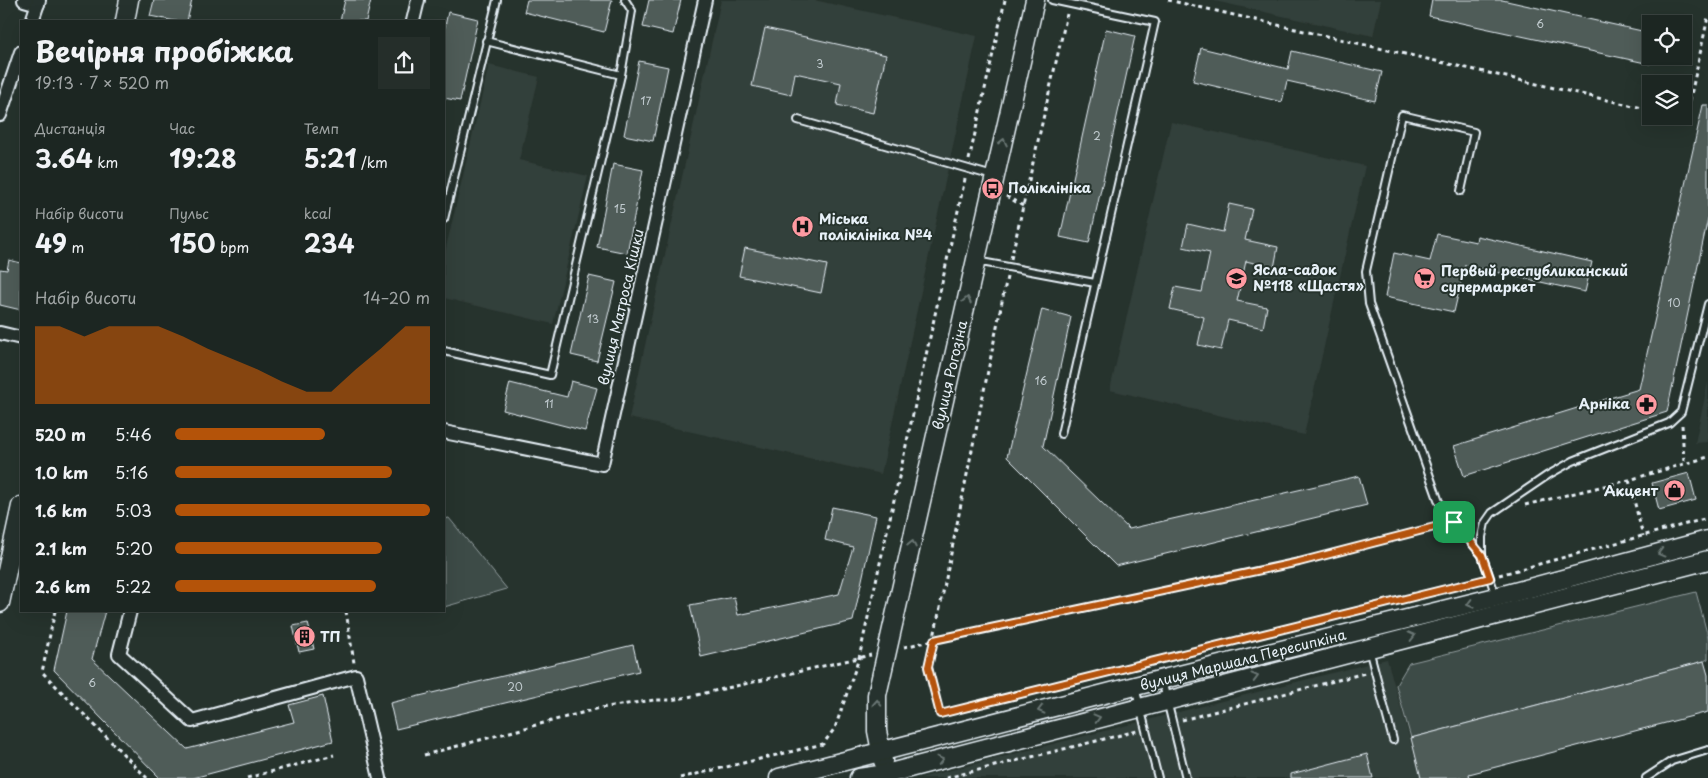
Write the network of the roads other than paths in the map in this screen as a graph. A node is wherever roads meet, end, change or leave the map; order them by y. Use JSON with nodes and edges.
{"nodes":[{"id":1,"x":24,"y":0,"type":"edge"},
{"id":2,"x":129,"y":0,"type":"edge"},
{"id":3,"x":418,"y":0,"type":"edge"},
{"id":4,"x":496,"y":0,"type":"edge"},
{"id":5,"x":626,"y":0,"type":"edge"},
{"id":6,"x":705,"y":0,"type":"edge"},
{"id":7,"x":1035,"y":0,"type":"edge"},
{"id":8,"x":1052,"y":0,"type":"edge"},
{"id":9,"x":38,"y":2,"type":"edge"},
{"id":10,"x":32,"y":20,"type":"edge"},
{"id":11,"x":125,"y":20,"type":"edge"},
{"id":12,"x":413,"y":20,"type":"edge"},
{"id":13,"x":486,"y":41,"type":"junction"},
{"id":14,"x":20,"y":55,"type":"edge"},
{"id":15,"x":621,"y":74,"type":"junction"},
{"id":16,"x":0,"y":115,"type":"edge"},
{"id":17,"x":798,"y":120,"type":"dead end"},
{"id":18,"x":995,"y":176,"type":"junction"},
{"id":19,"x":1461,"y":192,"type":"dead end"},
{"id":20,"x":445,"y":215,"type":"edge"},
{"id":21,"x":976,"y":261,"type":"junction"},
{"id":22,"x":1095,"y":284,"type":"junction"},
{"id":23,"x":1708,"y":304,"type":"edge"},
{"id":24,"x":0,"y":333,"type":"edge"},
{"id":25,"x":20,"y":338,"type":"edge"},
{"id":26,"x":445,"y":351,"type":"edge"},
{"id":27,"x":445,"y":432,"type":"edge"},
{"id":28,"x":1061,"y":434,"type":"dead end"},
{"id":29,"x":20,"y":511,"type":"edge"},
{"id":30,"x":1707,"y":550,"type":"edge"},
{"id":31,"x":1482,"y":555,"type":"junction"},
{"id":32,"x":1496,"y":598,"type":"junction"},
{"id":33,"x":0,"y":603,"type":"edge"},
{"id":34,"x":130,"y":612,"type":"edge"},
{"id":35,"x":1369,"y":648,"type":"junction"},
{"id":36,"x":1162,"y":680,"type":"junction"},
{"id":37,"x":1135,"y":686,"type":"junction"},
{"id":38,"x":1167,"y":700,"type":"junction"},
{"id":39,"x":1141,"y":707,"type":"junction"},
{"id":40,"x":1393,"y":740,"type":"dead end"},
{"id":41,"x":1708,"y":750,"type":"edge"},
{"id":42,"x":880,"y":751,"type":"junction"},
{"id":43,"x":886,"y":774,"type":"junction"},
{"id":44,"x":380,"y":778,"type":"edge"},
{"id":45,"x":778,"y":778,"type":"edge"},
{"id":46,"x":862,"y":778,"type":"edge"},
{"id":47,"x":1158,"y":778,"type":"edge"},
{"id":48,"x":1186,"y":778,"type":"edge"},
{"id":49,"x":1646,"y":778,"type":"edge"}],
"edges":[{"from":1,"to":9,"type":"street"},
{"from":2,"to":11,"type":"main road"},
{"from":3,"to":12,"type":"street"},
{"from":4,"to":13,"type":"lane"},
{"from":5,"to":15,"type":"lane"},
{"from":6,"to":27,"type":"street","name":"вулиця Матроса Кішки"},
{"from":18,"to":7,"type":"main road","name":"вулиця Рогозіна","one_way":true},
{"from":8,"to":22,"type":"lane"},
{"from":9,"to":10,"type":"street"},
{"from":13,"to":15,"type":"lane"},
{"from":13,"to":20,"type":"lane"},
{"from":14,"to":16,"type":"street"},
{"from":15,"to":26,"type":"lane"},
{"from":17,"to":18,"type":"lane"},
{"from":18,"to":21,"type":"main road","name":"вулиця Рогозіна"},
{"from":19,"to":31,"type":"lane"},
{"from":21,"to":22,"type":"lane"},
{"from":42,"to":21,"type":"main road","name":"вулиця Рогозіна","one_way":true},
{"from":22,"to":28,"type":"lane"},
{"from":23,"to":31,"type":"lane"},
{"from":24,"to":25,"type":"street"},
{"from":29,"to":33,"type":"main road"},
{"from":30,"to":32,"type":"main road","name":"вулиця Маршала Пересипкіна","one_way":true},
{"from":35,"to":30,"type":"main road","name":"вулиця Маршала Пересипкіна","one_way":true},
{"from":31,"to":32,"type":"lane"},
{"from":32,"to":36,"type":"main road","name":"вулиця Маршала Пересипкіна","one_way":true},
{"from":34,"to":44,"type":"street"},
{"from":38,"to":35,"type":"main road","name":"вулиця Маршала Пересипкіна","one_way":true},
{"from":35,"to":40,"type":"lane"},
{"from":36,"to":37,"type":"main road","name":"вулиця Маршала Пересипкіна"},
{"from":36,"to":38,"type":"lane"},
{"from":37,"to":39,"type":"lane"},
{"from":37,"to":42,"type":"main road","name":"вулиця Маршала Пересипкіна","one_way":true},
{"from":38,"to":39,"type":"main road","name":"вулиця Маршала Пересипкіна"},
{"from":38,"to":48,"type":"lane"},
{"from":43,"to":39,"type":"main road","name":"вулиця Маршала Пересипкіна","one_way":true},
{"from":39,"to":47,"type":"lane"},
{"from":41,"to":49,"type":"lane"},
{"from":42,"to":43,"type":"main road","name":"вулиця Рогозіна"},
{"from":42,"to":45,"type":"main road","name":"вулиця Маршала Пересипкіна"},
{"from":43,"to":46,"type":"main road","name":"вулиця Маршала Пересипкіна"}]}
